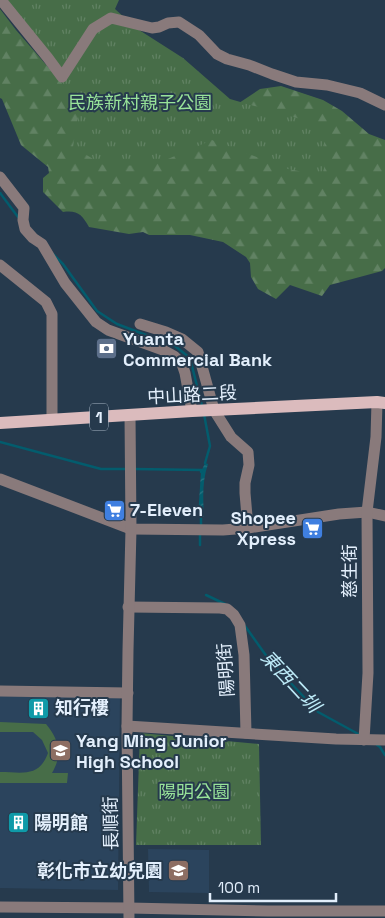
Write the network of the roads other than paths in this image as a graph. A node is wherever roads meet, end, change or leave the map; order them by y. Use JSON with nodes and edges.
{"nodes":[{"id":1,"x":1,"y":0,"type":"edge"},
{"id":2,"x":385,"y":105,"type":"edge"},
{"id":3,"x":0,"y":177,"type":"edge"},
{"id":4,"x":0,"y":265,"type":"edge"},
{"id":5,"x":140,"y":324,"type":"dead end"},
{"id":6,"x":204,"y":370,"type":"junction"},
{"id":7,"x":185,"y":373,"type":"junction"},
{"id":8,"x":381,"y":403,"type":"edge"},
{"id":9,"x":203,"y":411,"type":"junction"},
{"id":10,"x":130,"y":415,"type":"junction"},
{"id":11,"x":52,"y":420,"type":"junction"},
{"id":12,"x":0,"y":423,"type":"edge"},
{"id":13,"x":0,"y":479,"type":"edge"},
{"id":14,"x":367,"y":512,"type":"junction"},
{"id":15,"x":385,"y":516,"type":"edge"},
{"id":16,"x":248,"y":528,"type":"junction"},
{"id":17,"x":131,"y":529,"type":"junction"},
{"id":18,"x":128,"y":607,"type":"junction"},
{"id":19,"x":0,"y":691,"type":"edge"},
{"id":20,"x":128,"y":693,"type":"junction"},
{"id":21,"x":127,"y":726,"type":"junction"},
{"id":22,"x":246,"y":733,"type":"junction"},
{"id":23,"x":364,"y":740,"type":"junction"},
{"id":24,"x":385,"y":740,"type":"edge"},
{"id":25,"x":0,"y":907,"type":"edge"},
{"id":26,"x":385,"y":911,"type":"edge"},
{"id":27,"x":129,"y":913,"type":"edge"}],
"edges":[{"from":1,"to":2,"type":"street"},
{"from":3,"to":7,"type":"street"},
{"from":4,"to":11,"type":"street"},
{"from":5,"to":6,"type":"street"},
{"from":6,"to":7,"type":"street"},
{"from":6,"to":9,"type":"street"},
{"from":7,"to":9,"type":"street"},
{"from":8,"to":9,"type":"main road","name":"中山路二段","number":"1"},
{"from":8,"to":14,"type":"street","name":"慈生街"},
{"from":9,"to":10,"type":"main road","name":"中山路二段","number":"1"},
{"from":9,"to":16,"type":"street"},
{"from":10,"to":11,"type":"main road","name":"中山路二段","number":"1"},
{"from":10,"to":17,"type":"street","name":"長順街"},
{"from":11,"to":12,"type":"main road","name":"中山路二段","number":"1"},
{"from":13,"to":17,"type":"street"},
{"from":14,"to":15,"type":"street"},
{"from":14,"to":16,"type":"street"},
{"from":14,"to":23,"type":"street","name":"慈生街"},
{"from":16,"to":17,"type":"street"},
{"from":17,"to":18,"type":"street","name":"長順街"},
{"from":18,"to":20,"type":"street","name":"長順街"},
{"from":18,"to":22,"type":"street","name":"陽明街"},
{"from":19,"to":20,"type":"street"},
{"from":20,"to":21,"type":"street","name":"長順街"},
{"from":21,"to":22,"type":"street"},
{"from":21,"to":27,"type":"street","name":"長順街"},
{"from":22,"to":23,"type":"street"},
{"from":23,"to":24,"type":"street"},
{"from":25,"to":27,"type":"street"},
{"from":26,"to":27,"type":"street"}]}
